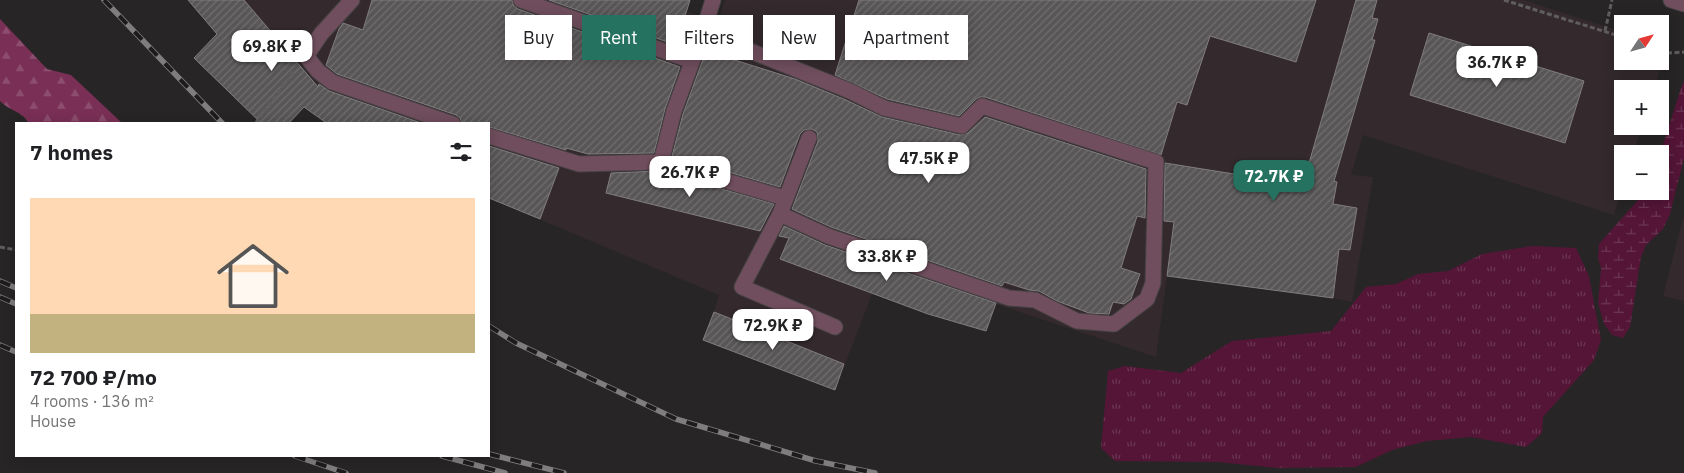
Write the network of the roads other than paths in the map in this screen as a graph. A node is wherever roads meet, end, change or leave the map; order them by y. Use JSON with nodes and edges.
{"nodes":[{"id":1,"x":352,"y":0,"type":"edge"},
{"id":2,"x":521,"y":0,"type":"edge"},
{"id":3,"x":713,"y":0,"type":"edge"},
{"id":4,"x":1670,"y":0,"type":"edge"},
{"id":5,"x":1684,"y":4,"type":"edge"},
{"id":6,"x":708,"y":15,"type":"edge"},
{"id":7,"x":666,"y":51,"type":"edge"},
{"id":8,"x":753,"y":52,"type":"edge"},
{"id":9,"x":692,"y":60,"type":"edge"},
{"id":10,"x":447,"y":122,"type":"edge"},
{"id":11,"x":490,"y":136,"type":"edge"},
{"id":12,"x":809,"y":138,"type":"dead end"},
{"id":13,"x":661,"y":162,"type":"junction"},
{"id":14,"x":785,"y":198,"type":"junction"},
{"id":15,"x":780,"y":214,"type":"junction"},
{"id":16,"x":835,"y":327,"type":"dead end"}],
"edges":[{"from":1,"to":10,"type":"street"},
{"from":2,"to":7,"type":"street"},
{"from":3,"to":6,"type":"street"},
{"from":4,"to":5,"type":"street"},
{"from":8,"to":15,"type":"street"},
{"from":9,"to":13,"type":"street"},
{"from":11,"to":13,"type":"street"},
{"from":12,"to":14,"type":"street"},
{"from":13,"to":14,"type":"street"},
{"from":14,"to":15,"type":"street"},
{"from":15,"to":16,"type":"street"}]}
